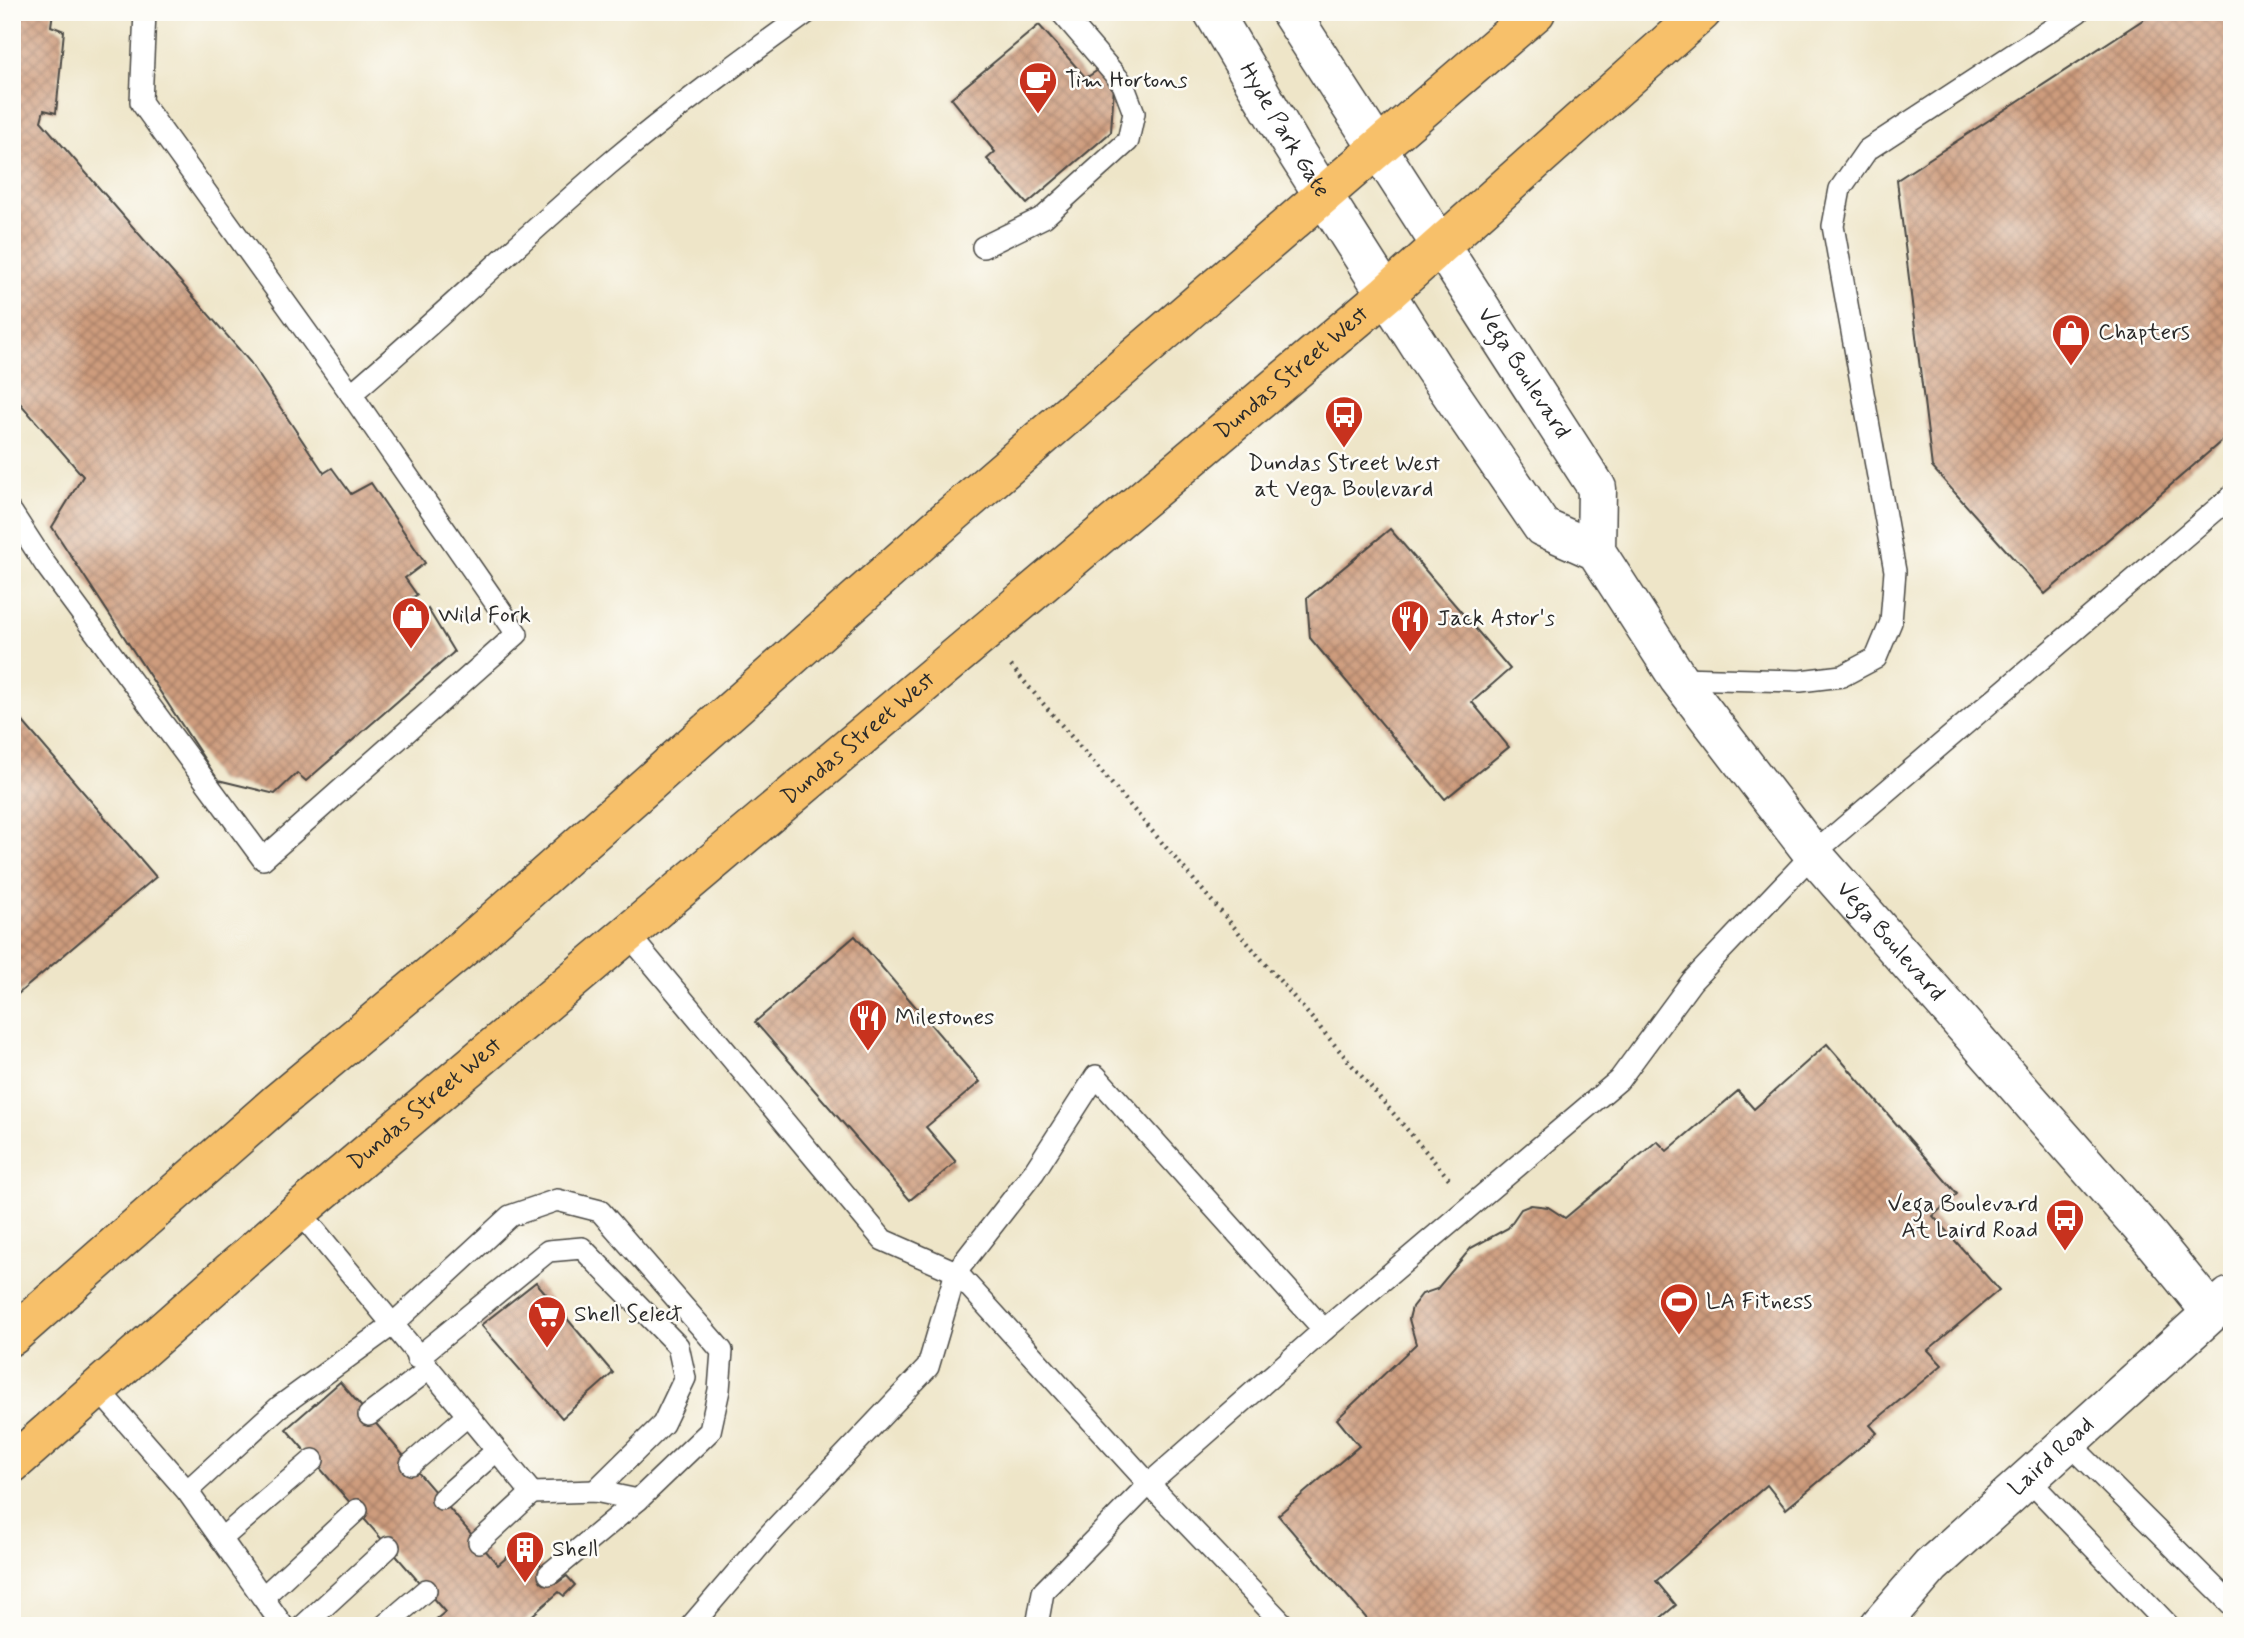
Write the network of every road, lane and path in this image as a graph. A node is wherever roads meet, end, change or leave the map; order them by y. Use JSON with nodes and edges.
{"nodes":[{"id":1,"x":145,"y":12,"type":"edge"},
{"id":2,"x":808,"y":12,"type":"edge"},
{"id":3,"x":1060,"y":12,"type":"edge"},
{"id":4,"x":1213,"y":12,"type":"edge"},
{"id":5,"x":1290,"y":12,"type":"edge"},
{"id":6,"x":1536,"y":12,"type":"edge"},
{"id":7,"x":1702,"y":12,"type":"edge"},
{"id":8,"x":2078,"y":12,"type":"edge"},
{"id":9,"x":1379,"y":148,"type":"junction"},
{"id":10,"x":1323,"y":195,"type":"junction"},
{"id":11,"x":1441,"y":246,"type":"junction"},
{"id":12,"x":983,"y":247,"type":"dead end"},
{"id":13,"x":1386,"y":294,"type":"junction"},
{"id":14,"x":351,"y":394,"type":"junction"},
{"id":15,"x":2232,"y":496,"type":"edge"},
{"id":16,"x":12,"y":513,"type":"edge"},
{"id":17,"x":1596,"y":551,"type":"junction"},
{"id":18,"x":983,"y":634,"type":"junction"},
{"id":19,"x":1678,"y":678,"type":"junction"},
{"id":20,"x":1813,"y":854,"type":"junction"},
{"id":21,"x":628,"y":934,"type":"junction"},
{"id":22,"x":1471,"y":1204,"type":"junction"},
{"id":23,"x":299,"y":1211,"type":"junction"},
{"id":24,"x":956,"y":1272,"type":"junction"},
{"id":25,"x":2221,"y":1304,"type":"edge"},
{"id":26,"x":392,"y":1325,"type":"junction"},
{"id":27,"x":1324,"y":1330,"type":"junction"},
{"id":28,"x":12,"y":1336,"type":"edge"},
{"id":29,"x":423,"y":1364,"type":"junction"},
{"id":30,"x":97,"y":1388,"type":"junction"},
{"id":31,"x":369,"y":1415,"type":"dead end"},
{"id":32,"x":467,"y":1416,"type":"junction"},
{"id":33,"x":2067,"y":1441,"type":"junction"},
{"id":34,"x":496,"y":1451,"type":"junction"},
{"id":35,"x":313,"y":1460,"type":"dead end"},
{"id":36,"x":12,"y":1464,"type":"edge"},
{"id":37,"x":411,"y":1464,"type":"dead end"},
{"id":38,"x":2027,"y":1478,"type":"junction"},
{"id":39,"x":1149,"y":1484,"type":"junction"},
{"id":40,"x":187,"y":1490,"type":"junction"},
{"id":41,"x":595,"y":1491,"type":"junction"},
{"id":42,"x":532,"y":1493,"type":"junction"},
{"id":43,"x":442,"y":1499,"type":"dead end"},
{"id":44,"x":638,"y":1500,"type":"junction"},
{"id":45,"x":357,"y":1510,"type":"dead end"},
{"id":46,"x":222,"y":1539,"type":"junction"},
{"id":47,"x":479,"y":1542,"type":"dead end"},
{"id":48,"x":389,"y":1547,"type":"dead end"},
{"id":49,"x":549,"y":1574,"type":"dead end"},
{"id":50,"x":426,"y":1590,"type":"dead end"},
{"id":51,"x":263,"y":1597,"type":"junction"},
{"id":52,"x":2232,"y":1605,"type":"edge"},
{"id":53,"x":283,"y":1626,"type":"edge"},
{"id":54,"x":303,"y":1626,"type":"edge"},
{"id":55,"x":384,"y":1626,"type":"edge"},
{"id":56,"x":691,"y":1626,"type":"edge"},
{"id":57,"x":1037,"y":1626,"type":"edge"},
{"id":58,"x":1285,"y":1626,"type":"edge"},
{"id":59,"x":1879,"y":1626,"type":"edge"},
{"id":60,"x":2169,"y":1626,"type":"edge"}],
"edges":[{"from":1,"to":14,"type":"lane"},
{"from":2,"to":14,"type":"lane"},
{"from":3,"to":12,"type":"lane"},
{"from":4,"to":10,"type":"street","name":"Hyde Park Gate"},
{"from":5,"to":9,"type":"street"},
{"from":6,"to":9,"type":"main road"},
{"from":7,"to":11,"type":"main road","name":"Dundas Street West"},
{"from":8,"to":19,"type":"lane"},
{"from":9,"to":10,"type":"main road"},
{"from":9,"to":11,"type":"street","name":"Vega Boulevard"},
{"from":10,"to":13,"type":"street","name":"Hyde Park Gate"},
{"from":10,"to":28,"type":"main road"},
{"from":11,"to":13,"type":"main road","name":"Dundas Street West"},
{"from":11,"to":17,"type":"street","name":"Vega Boulevard"},
{"from":13,"to":17,"type":"street"},
{"from":13,"to":18,"type":"main road","name":"Dundas Street West"},
{"from":14,"to":16,"type":"lane"},
{"from":15,"to":20,"type":"lane"},
{"from":17,"to":19,"type":"street","name":"Vega Boulevard"},
{"from":18,"to":21,"type":"main road","name":"Dundas Street West"},
{"from":18,"to":22,"type":"path"},
{"from":19,"to":20,"type":"street","name":"Vega Boulevard"},
{"from":20,"to":22,"type":"lane"},
{"from":20,"to":25,"type":"street","name":"Vega Boulevard"},
{"from":21,"to":23,"type":"main road","name":"Dundas Street West"},
{"from":21,"to":24,"type":"lane"},
{"from":22,"to":27,"type":"lane"},
{"from":23,"to":26,"type":"lane"},
{"from":23,"to":30,"type":"main road","name":"Dundas Street West"},
{"from":24,"to":27,"type":"lane"},
{"from":24,"to":39,"type":"lane"},
{"from":24,"to":56,"type":"lane"},
{"from":25,"to":33,"type":"street","name":"Laird Road"},
{"from":26,"to":29,"type":"lane"},
{"from":26,"to":40,"type":"lane"},
{"from":26,"to":44,"type":"lane"},
{"from":27,"to":39,"type":"lane"},
{"from":29,"to":31,"type":"lane"},
{"from":29,"to":32,"type":"lane"},
{"from":29,"to":41,"type":"lane"},
{"from":30,"to":36,"type":"main road","name":"Dundas Street West"},
{"from":30,"to":40,"type":"lane"},
{"from":32,"to":34,"type":"lane"},
{"from":32,"to":37,"type":"lane"},
{"from":33,"to":38,"type":"street","name":"Laird Road"},
{"from":33,"to":52,"type":"lane"},
{"from":34,"to":42,"type":"lane"},
{"from":34,"to":43,"type":"lane"},
{"from":35,"to":46,"type":"lane"},
{"from":38,"to":59,"type":"street","name":"Laird Road"},
{"from":38,"to":60,"type":"lane"},
{"from":39,"to":57,"type":"lane"},
{"from":39,"to":58,"type":"lane"},
{"from":40,"to":46,"type":"lane"},
{"from":41,"to":42,"type":"lane"},
{"from":41,"to":44,"type":"lane"},
{"from":42,"to":47,"type":"lane"},
{"from":44,"to":49,"type":"lane"},
{"from":45,"to":51,"type":"lane"},
{"from":46,"to":51,"type":"lane"},
{"from":48,"to":54,"type":"lane"},
{"from":50,"to":55,"type":"lane"},
{"from":51,"to":53,"type":"lane"}]}
